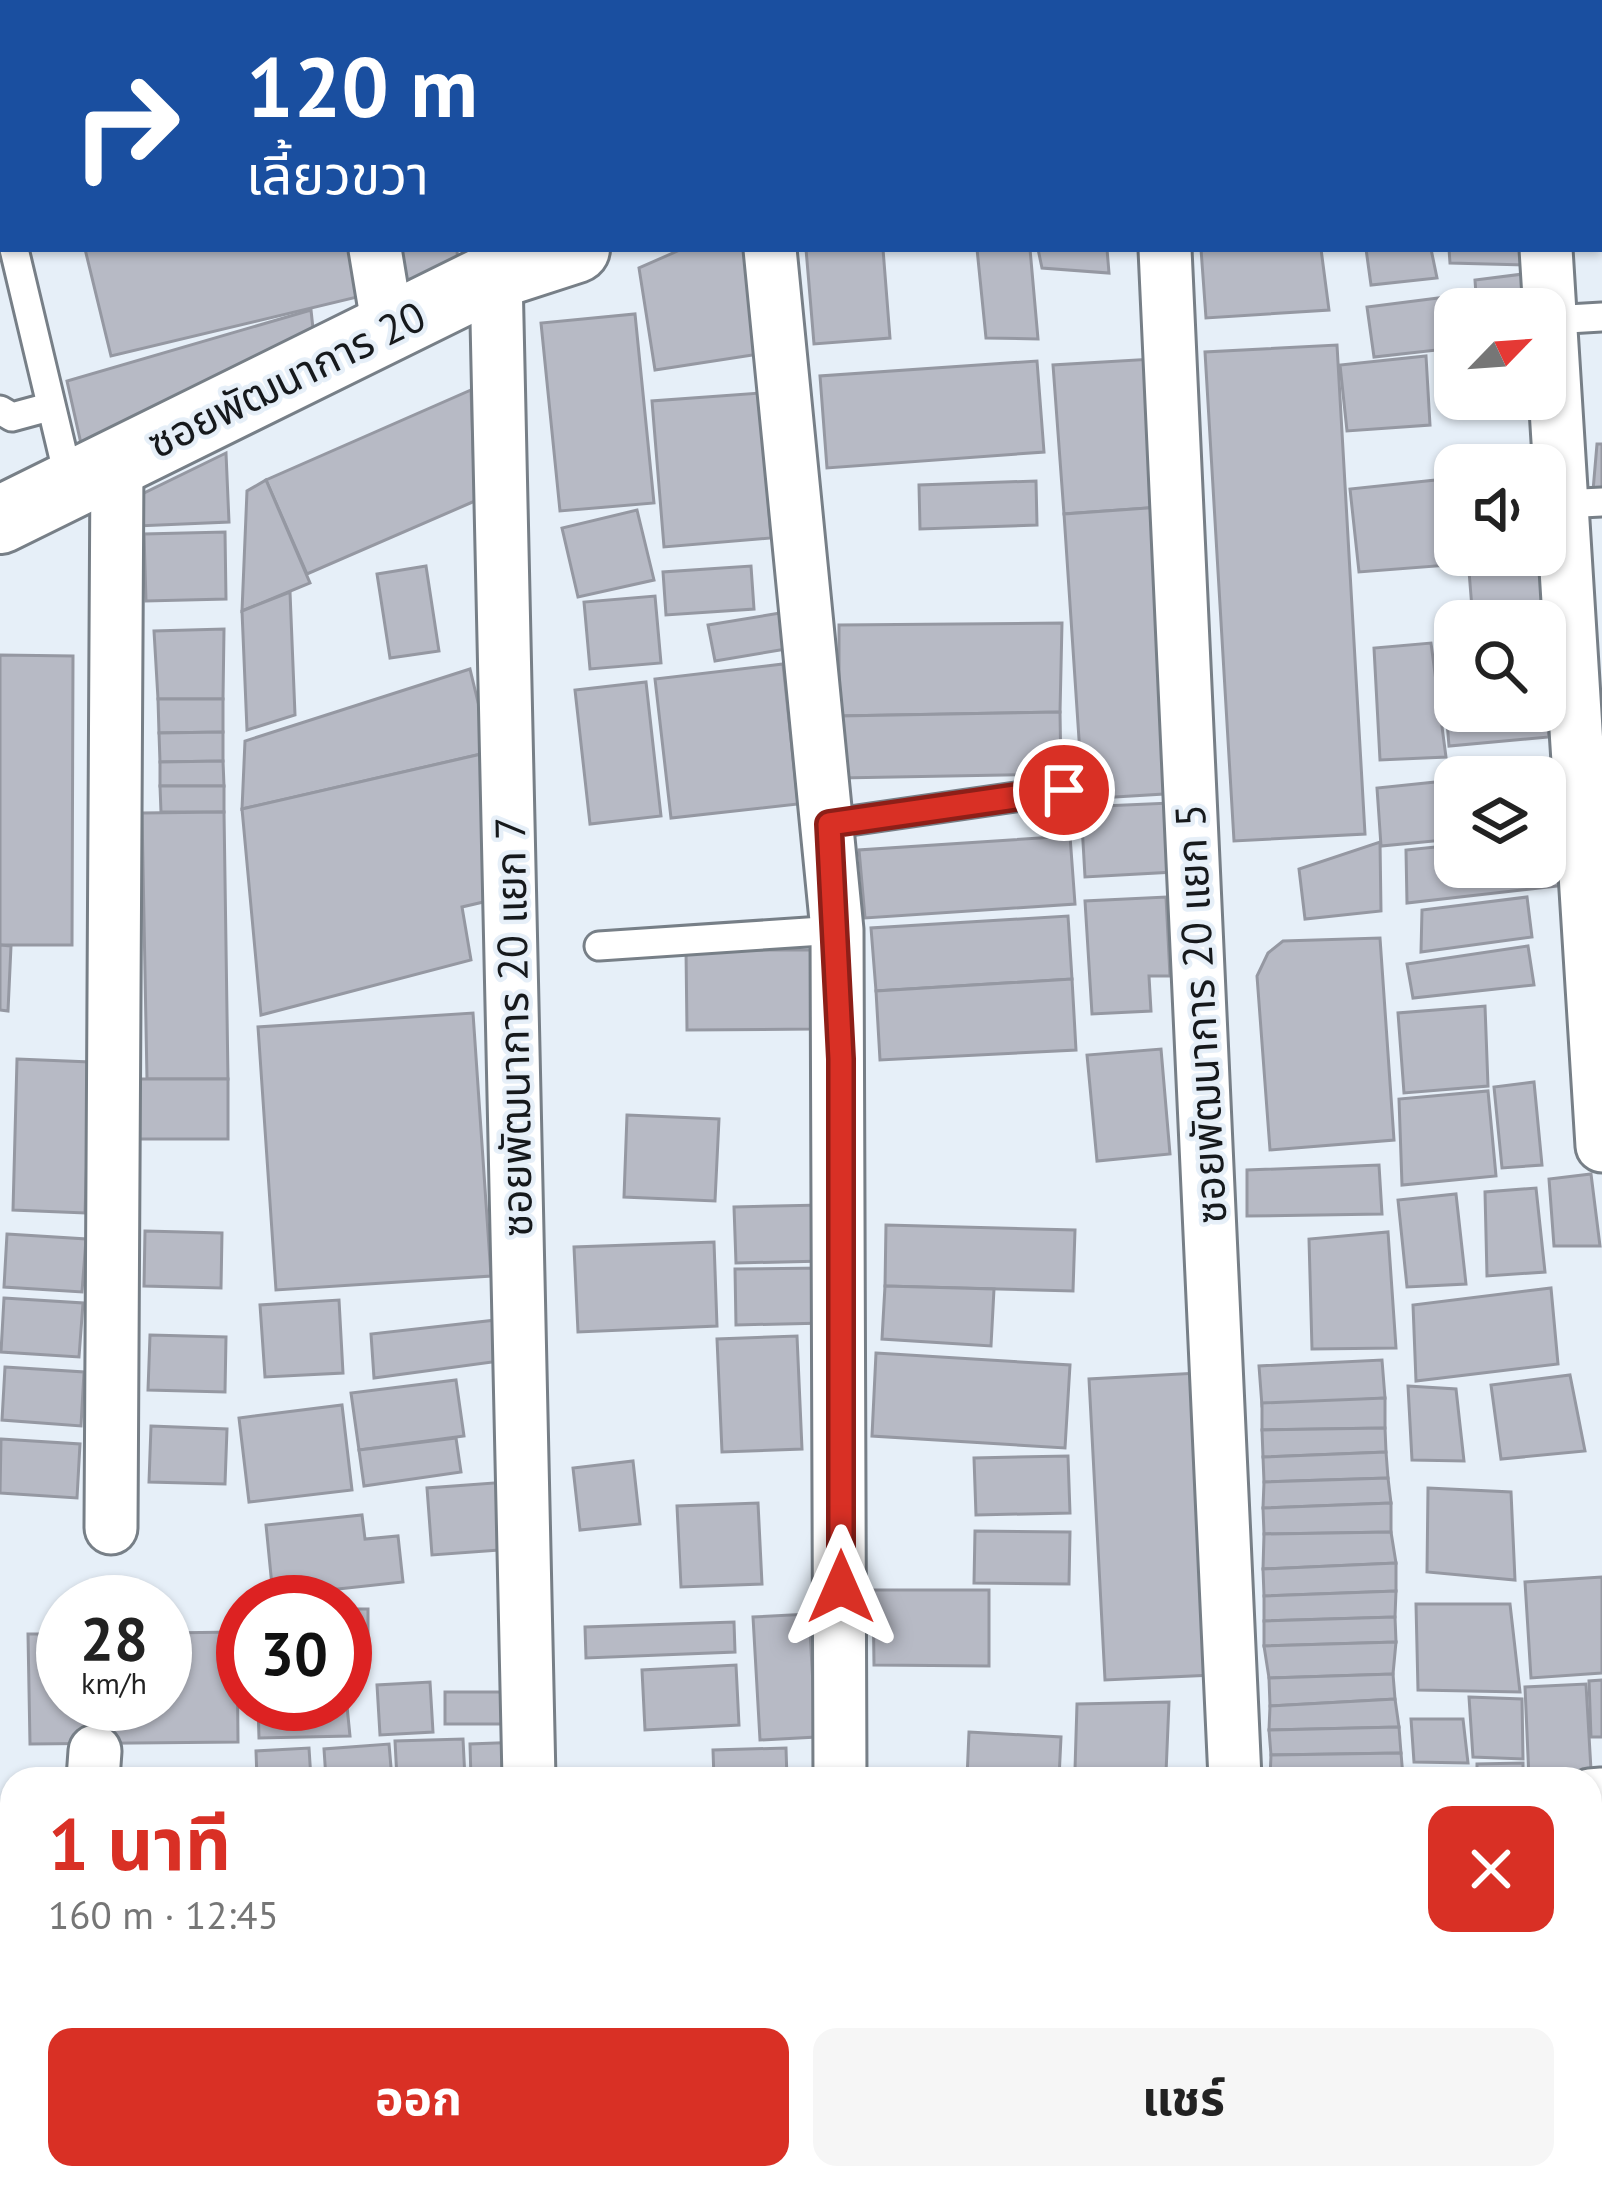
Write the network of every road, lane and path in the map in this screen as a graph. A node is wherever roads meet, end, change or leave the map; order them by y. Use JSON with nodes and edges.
{"nodes":[{"id":1,"x":15,"y":252,"type":"edge"},
{"id":2,"x":375,"y":252,"type":"edge"},
{"id":3,"x":566,"y":252,"type":"edge"},
{"id":4,"x":770,"y":252,"type":"edge"},
{"id":5,"x":1165,"y":252,"type":"edge"},
{"id":6,"x":1546,"y":252,"type":"edge"},
{"id":7,"x":496,"y":274,"type":"junction"},
{"id":8,"x":1549,"y":288,"type":"edge"},
{"id":9,"x":1602,"y":317,"type":"edge"},
{"id":10,"x":1566,"y":319,"type":"edge"},
{"id":11,"x":388,"y":328,"type":"junction"},
{"id":12,"x":50,"y":407,"type":"junction"},
{"id":13,"x":1566,"y":409,"type":"edge"},
{"id":14,"x":0,"y":410,"type":"edge"},
{"id":15,"x":93,"y":474,"type":"junction"},
{"id":16,"x":1582,"y":503,"type":"edge"},
{"id":17,"x":0,"y":520,"type":"edge"},
{"id":18,"x":1064,"y":790,"type":"dead end"},
{"id":19,"x":1592,"y":810,"type":"edge"},
{"id":20,"x":829,"y":824,"type":"junction"},
{"id":21,"x":837,"y":930,"type":"junction"},
{"id":22,"x":599,"y":946,"type":"dead end"},
{"id":23,"x":1602,"y":1146,"type":"edge"},
{"id":24,"x":111,"y":1528,"type":"dead end"},
{"id":25,"x":529,"y":1767,"type":"edge"},
{"id":26,"x":840,"y":1767,"type":"edge"},
{"id":27,"x":1234,"y":1767,"type":"edge"}],
"edges":[{"from":1,"to":12,"type":"lane"},
{"from":2,"to":11,"type":"street"},
{"from":3,"to":7,"type":"street","name":"ซอยพัฒนาการ 20"},
{"from":4,"to":20,"type":"street"},
{"from":5,"to":27,"type":"street","name":"ซอยพัฒนาการ 20 แยก 5"},
{"from":6,"to":8,"type":"street"},
{"from":7,"to":11,"type":"street","name":"ซอยพัฒนาการ 20"},
{"from":7,"to":25,"type":"street","name":"ซอยพัฒนาการ 20 แยก 7"},
{"from":9,"to":10,"type":"lane"},
{"from":11,"to":15,"type":"street","name":"ซอยพัฒนาการ 20"},
{"from":12,"to":14,"type":"lane"},
{"from":12,"to":15,"type":"lane"},
{"from":13,"to":16,"type":"street"},
{"from":15,"to":17,"type":"street","name":"ซอยพัฒนาการ 20"},
{"from":15,"to":24,"type":"street"},
{"from":16,"to":19,"type":"street"},
{"from":18,"to":20,"type":"lane"},
{"from":19,"to":23,"type":"street"},
{"from":20,"to":21,"type":"street"},
{"from":21,"to":22,"type":"lane"},
{"from":21,"to":26,"type":"street"}]}
